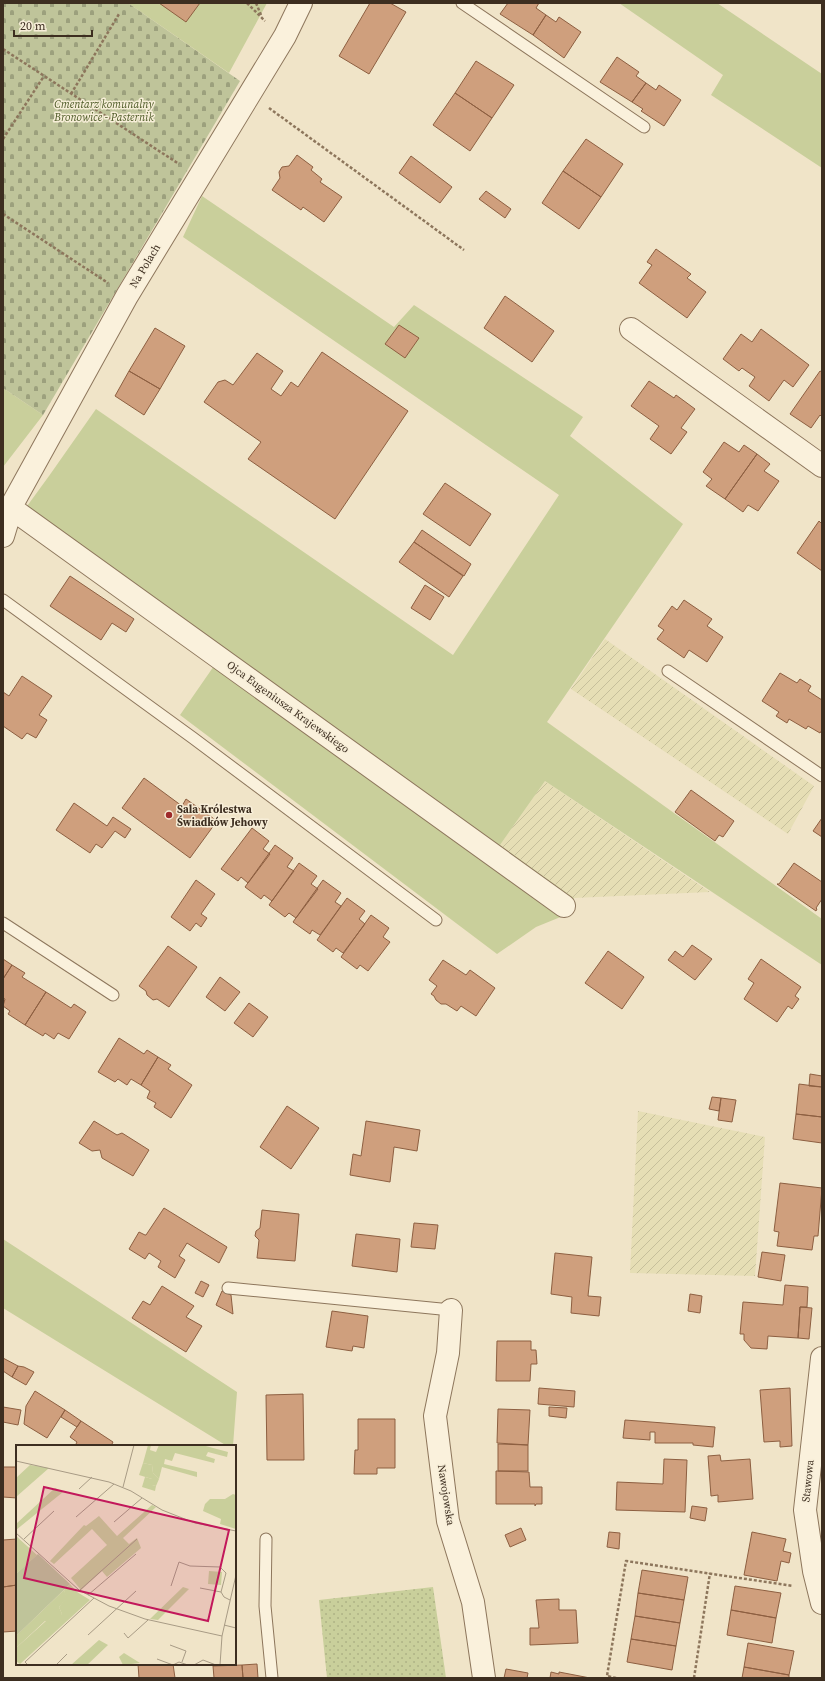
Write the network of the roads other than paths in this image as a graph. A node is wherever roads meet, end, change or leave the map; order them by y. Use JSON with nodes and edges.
{"nodes":[{"id":1,"x":301,"y":3,"type":"edge"},
{"id":2,"x":462,"y":3,"type":"edge"},
{"id":3,"x":644,"y":127,"type":"dead end"},
{"id":4,"x":632,"y":329,"type":"dead end"},
{"id":5,"x":822,"y":466,"type":"edge"},
{"id":6,"x":11,"y":508,"type":"junction"},
{"id":7,"x":3,"y":536,"type":"edge"},
{"id":8,"x":3,"y":600,"type":"edge"},
{"id":9,"x":668,"y":671,"type":"dead end"},
{"id":10,"x":822,"y":776,"type":"edge"},
{"id":11,"x":564,"y":906,"type":"dead end"},
{"id":12,"x":436,"y":920,"type":"dead end"},
{"id":13,"x":3,"y":924,"type":"edge"},
{"id":14,"x":113,"y":995,"type":"dead end"},
{"id":15,"x":228,"y":1288,"type":"dead end"},
{"id":16,"x":451,"y":1310,"type":"joint"},
{"id":17,"x":822,"y":1358,"type":"edge"},
{"id":18,"x":266,"y":1540,"type":"dead end"},
{"id":19,"x":820,"y":1596,"type":"edge"},
{"id":20,"x":272,"y":1678,"type":"edge"},
{"id":21,"x":484,"y":1678,"type":"edge"}],
"edges":[{"from":1,"to":6,"type":"street","name":"Na Polach"},
{"from":2,"to":3,"type":"lane"},
{"from":4,"to":5,"type":"street"},
{"from":6,"to":7,"type":"street","name":"Na Polach"},
{"from":6,"to":11,"type":"street","name":"Ojca Eugeniusza Krajewskiego"},
{"from":8,"to":12,"type":"lane"},
{"from":9,"to":10,"type":"lane"},
{"from":13,"to":14,"type":"lane"},
{"from":15,"to":16,"type":"lane"},
{"from":16,"to":21,"type":"street","name":"Nawojowska"},
{"from":17,"to":19,"type":"street","name":"Stawowa"},
{"from":18,"to":20,"type":"lane"}]}
